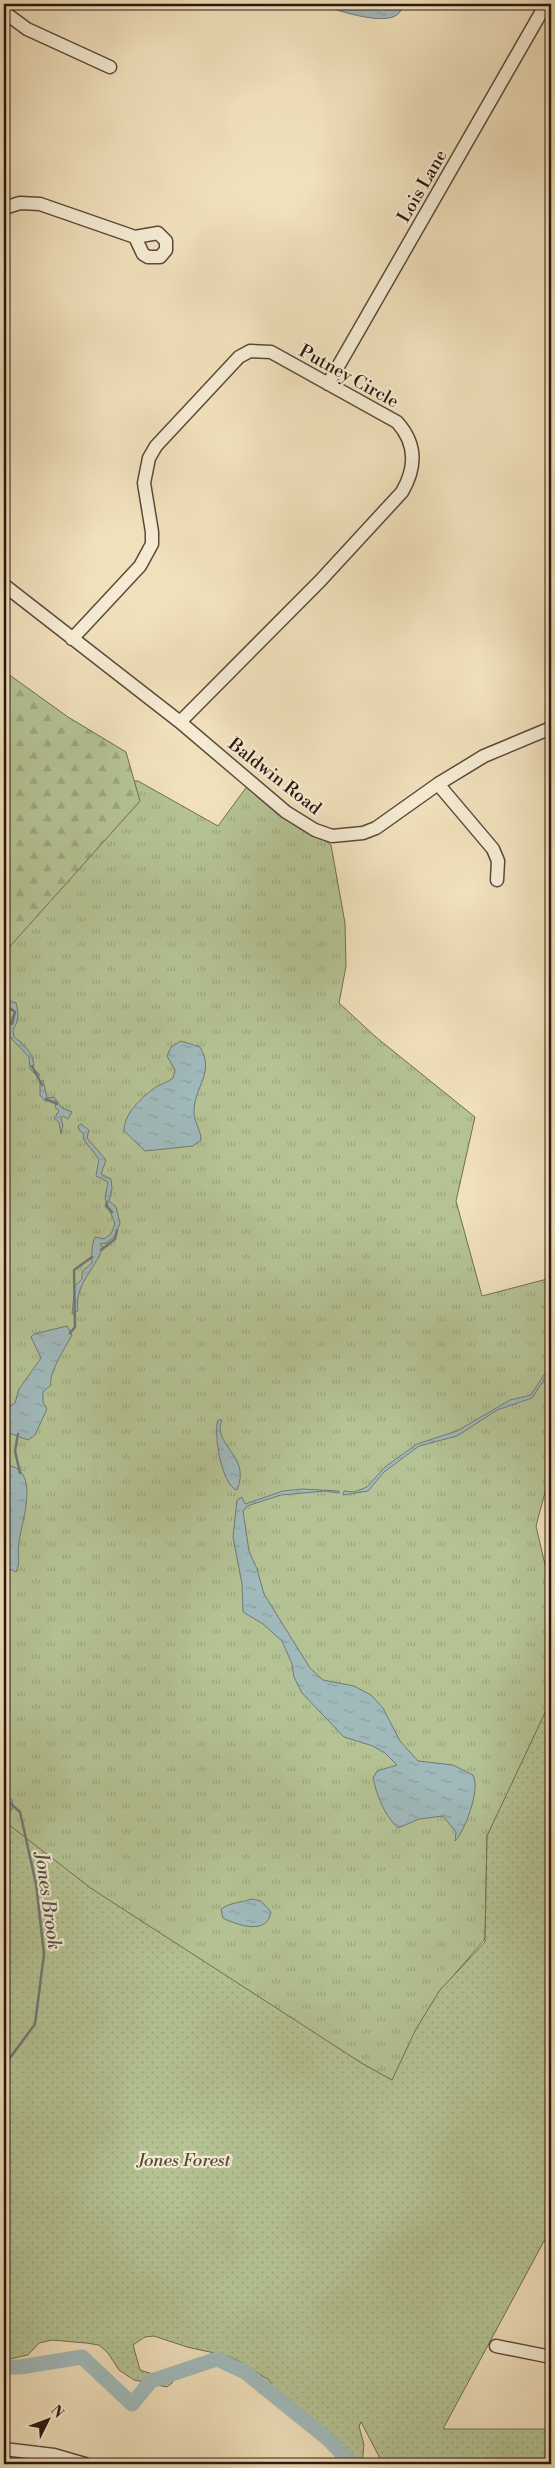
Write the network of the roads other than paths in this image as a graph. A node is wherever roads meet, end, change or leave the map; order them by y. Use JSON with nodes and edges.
{"nodes":[{"id":1,"x":546,"y":4,"type":"edge"},
{"id":2,"x":4,"y":12,"type":"edge"},
{"id":3,"x":110,"y":67,"type":"dead end"},
{"id":4,"x":4,"y":208,"type":"edge"},
{"id":5,"x":135,"y":237,"type":"dead end"},
{"id":6,"x":328,"y":384,"type":"junction"},
{"id":7,"x":4,"y":586,"type":"edge"},
{"id":8,"x":72,"y":638,"type":"junction"},
{"id":9,"x":180,"y":722,"type":"junction"},
{"id":10,"x":551,"y":728,"type":"edge"},
{"id":11,"x":438,"y":784,"type":"junction"},
{"id":12,"x":497,"y":880,"type":"dead end"},
{"id":13,"x":496,"y":2346,"type":"dead end"},
{"id":14,"x":551,"y":2357,"type":"edge"},
{"id":15,"x":4,"y":2449,"type":"edge"},
{"id":16,"x":60,"y":2460,"type":"edge"},
{"id":17,"x":85,"y":2464,"type":"edge"}],
"edges":[{"from":1,"to":6,"type":"street","name":"Lois Lane"},
{"from":2,"to":3,"type":"street"},
{"from":4,"to":5,"type":"street"},
{"from":6,"to":8,"type":"street","name":"Putney Circle"},
{"from":6,"to":9,"type":"street","name":"Putney Circle"},
{"from":7,"to":8,"type":"street","name":"Baldwin Road"},
{"from":8,"to":9,"type":"street","name":"Baldwin Road"},
{"from":9,"to":11,"type":"street","name":"Baldwin Road"},
{"from":10,"to":11,"type":"street","name":"Baldwin Road"},
{"from":11,"to":12,"type":"street"},
{"from":13,"to":14,"type":"street"},
{"from":15,"to":16,"type":"street"},
{"from":16,"to":17,"type":"street"}]}
